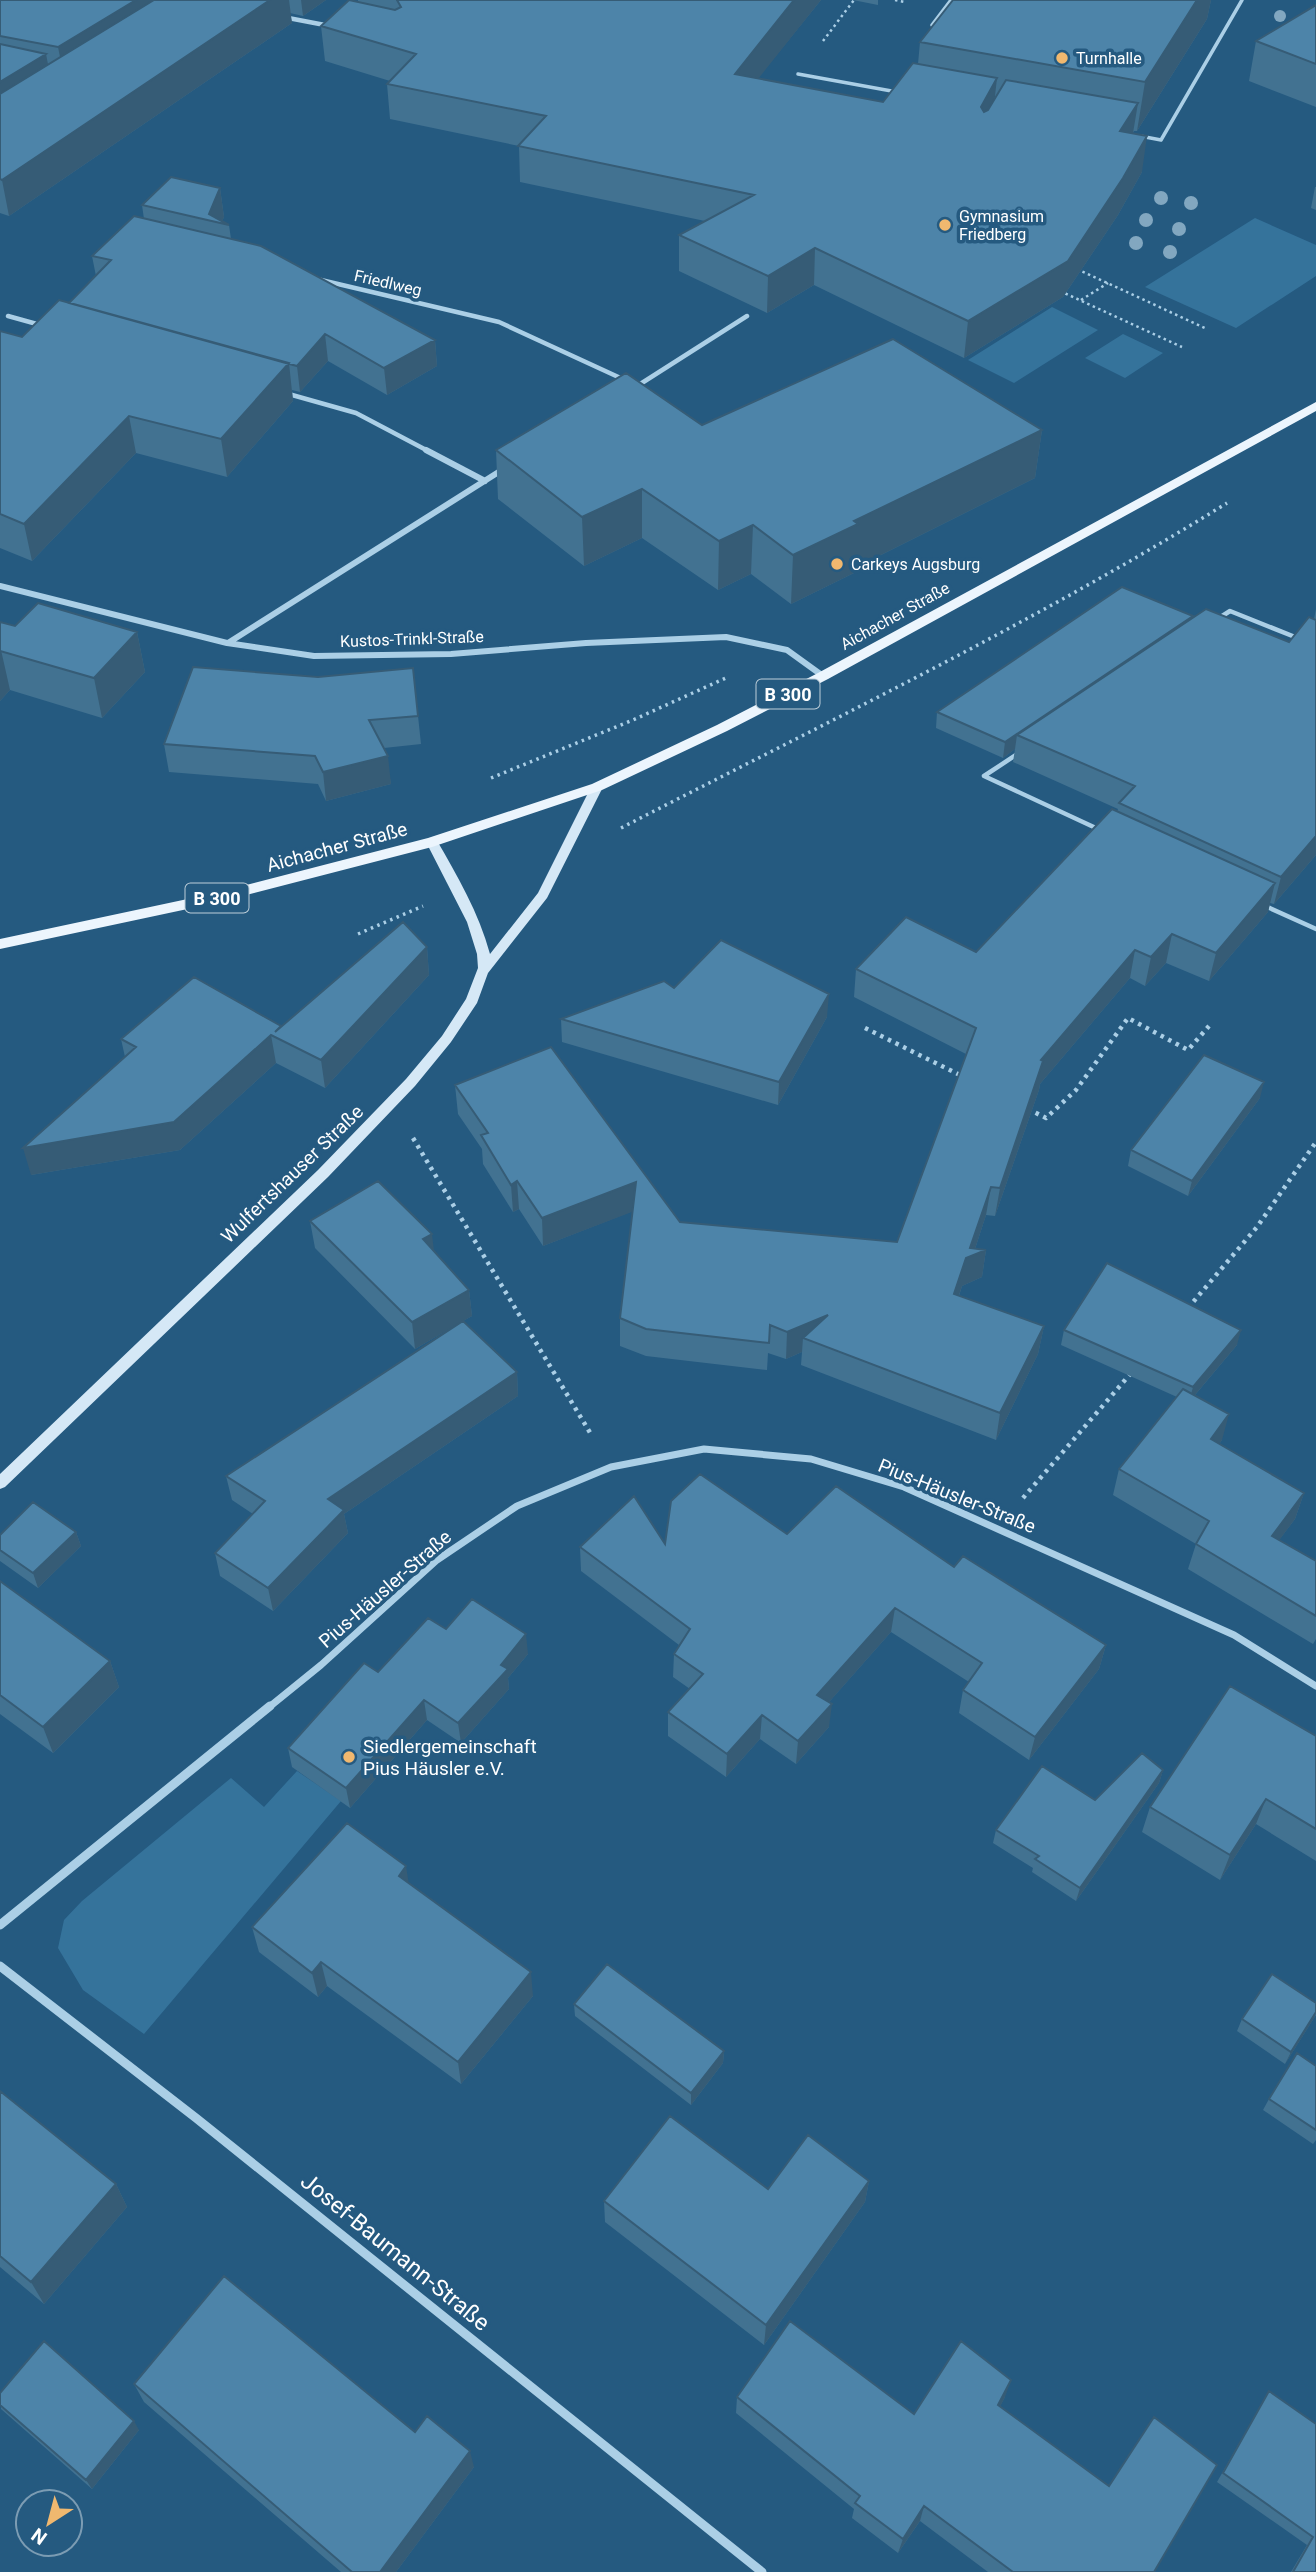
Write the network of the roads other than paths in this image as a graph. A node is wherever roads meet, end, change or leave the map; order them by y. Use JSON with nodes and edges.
{"nodes":[{"id":1,"x":951,"y":0,"type":"edge"},
{"id":2,"x":1242,"y":0,"type":"edge"},
{"id":3,"x":270,"y":14,"type":"edge"},
{"id":4,"x":334,"y":27,"type":"edge"},
{"id":5,"x":942,"y":27,"type":"edge"},
{"id":6,"x":798,"y":74,"type":"dead end"},
{"id":7,"x":906,"y":94,"type":"edge"},
{"id":8,"x":1134,"y":135,"type":"edge"},
{"id":9,"x":311,"y":278,"type":"edge"},
{"id":10,"x":8,"y":316,"type":"dead end"},
{"id":11,"x":747,"y":316,"type":"dead end"},
{"id":12,"x":48,"y":327,"type":"edge"},
{"id":13,"x":637,"y":386,"type":"junction"},
{"id":14,"x":276,"y":391,"type":"edge"},
{"id":15,"x":625,"y":393,"type":"edge"},
{"id":16,"x":1316,"y":407,"type":"edge"},
{"id":17,"x":509,"y":466,"type":"edge"},
{"id":18,"x":485,"y":481,"type":"junction"},
{"id":19,"x":0,"y":586,"type":"edge"},
{"id":20,"x":60,"y":601,"type":"junction"},
{"id":21,"x":50,"y":609,"type":"edge"},
{"id":22,"x":1219,"y":619,"type":"edge"},
{"id":23,"x":1304,"y":640,"type":"edge"},
{"id":24,"x":227,"y":643,"type":"junction"},
{"id":25,"x":823,"y":676,"type":"junction"},
{"id":26,"x":1029,"y":746,"type":"edge"},
{"id":27,"x":597,"y":787,"type":"junction"},
{"id":28,"x":1105,"y":832,"type":"edge"},
{"id":29,"x":432,"y":842,"type":"junction"},
{"id":30,"x":1253,"y":900,"type":"edge"},
{"id":31,"x":1316,"y":929,"type":"edge"},
{"id":32,"x":0,"y":944,"type":"edge"},
{"id":33,"x":484,"y":970,"type":"junction"},
{"id":34,"x":0,"y":1483,"type":"edge"},
{"id":35,"x":1316,"y":1686,"type":"edge"},
{"id":36,"x":0,"y":1925,"type":"edge"},
{"id":37,"x":0,"y":1966,"type":"edge"},
{"id":38,"x":762,"y":2572,"type":"edge"}],
"edges":[{"from":1,"to":5,"type":"lane"},
{"from":2,"to":8,"type":"lane"},
{"from":3,"to":4,"type":"street"},
{"from":6,"to":7,"type":"lane"},
{"from":9,"to":13,"type":"street","name":"Friedlweg"},
{"from":10,"to":12,"type":"street"},
{"from":11,"to":13,"type":"street"},
{"from":13,"to":15,"type":"street"},
{"from":14,"to":18,"type":"street"},
{"from":16,"to":25,"type":"main road","name":"Aichacher Straße","number":"B 300"},
{"from":17,"to":18,"type":"street"},
{"from":18,"to":24,"type":"street"},
{"from":19,"to":20,"type":"street","name":"Kustos-Trinkl-Straße"},
{"from":20,"to":21,"type":"lane"},
{"from":20,"to":24,"type":"street","name":"Kustos-Trinkl-Straße"},
{"from":22,"to":23,"type":"lane"},
{"from":24,"to":25,"type":"street","name":"Kustos-Trinkl-Straße"},
{"from":25,"to":27,"type":"main road","name":"Aichacher Straße","number":"B 300"},
{"from":26,"to":28,"type":"lane"},
{"from":27,"to":29,"type":"main road","name":"Aichacher Straße","number":"B 300"},
{"from":27,"to":33,"type":"main road"},
{"from":29,"to":32,"type":"main road","name":"Aichacher Straße","number":"B 300"},
{"from":29,"to":33,"type":"main road"},
{"from":30,"to":31,"type":"lane"},
{"from":33,"to":34,"type":"main road","name":"Wulfertshauser Straße"},
{"from":35,"to":36,"type":"street","name":"Pius-Häusler-Straße"},
{"from":37,"to":38,"type":"street","name":"Josef-Baumann-Straße"}]}
